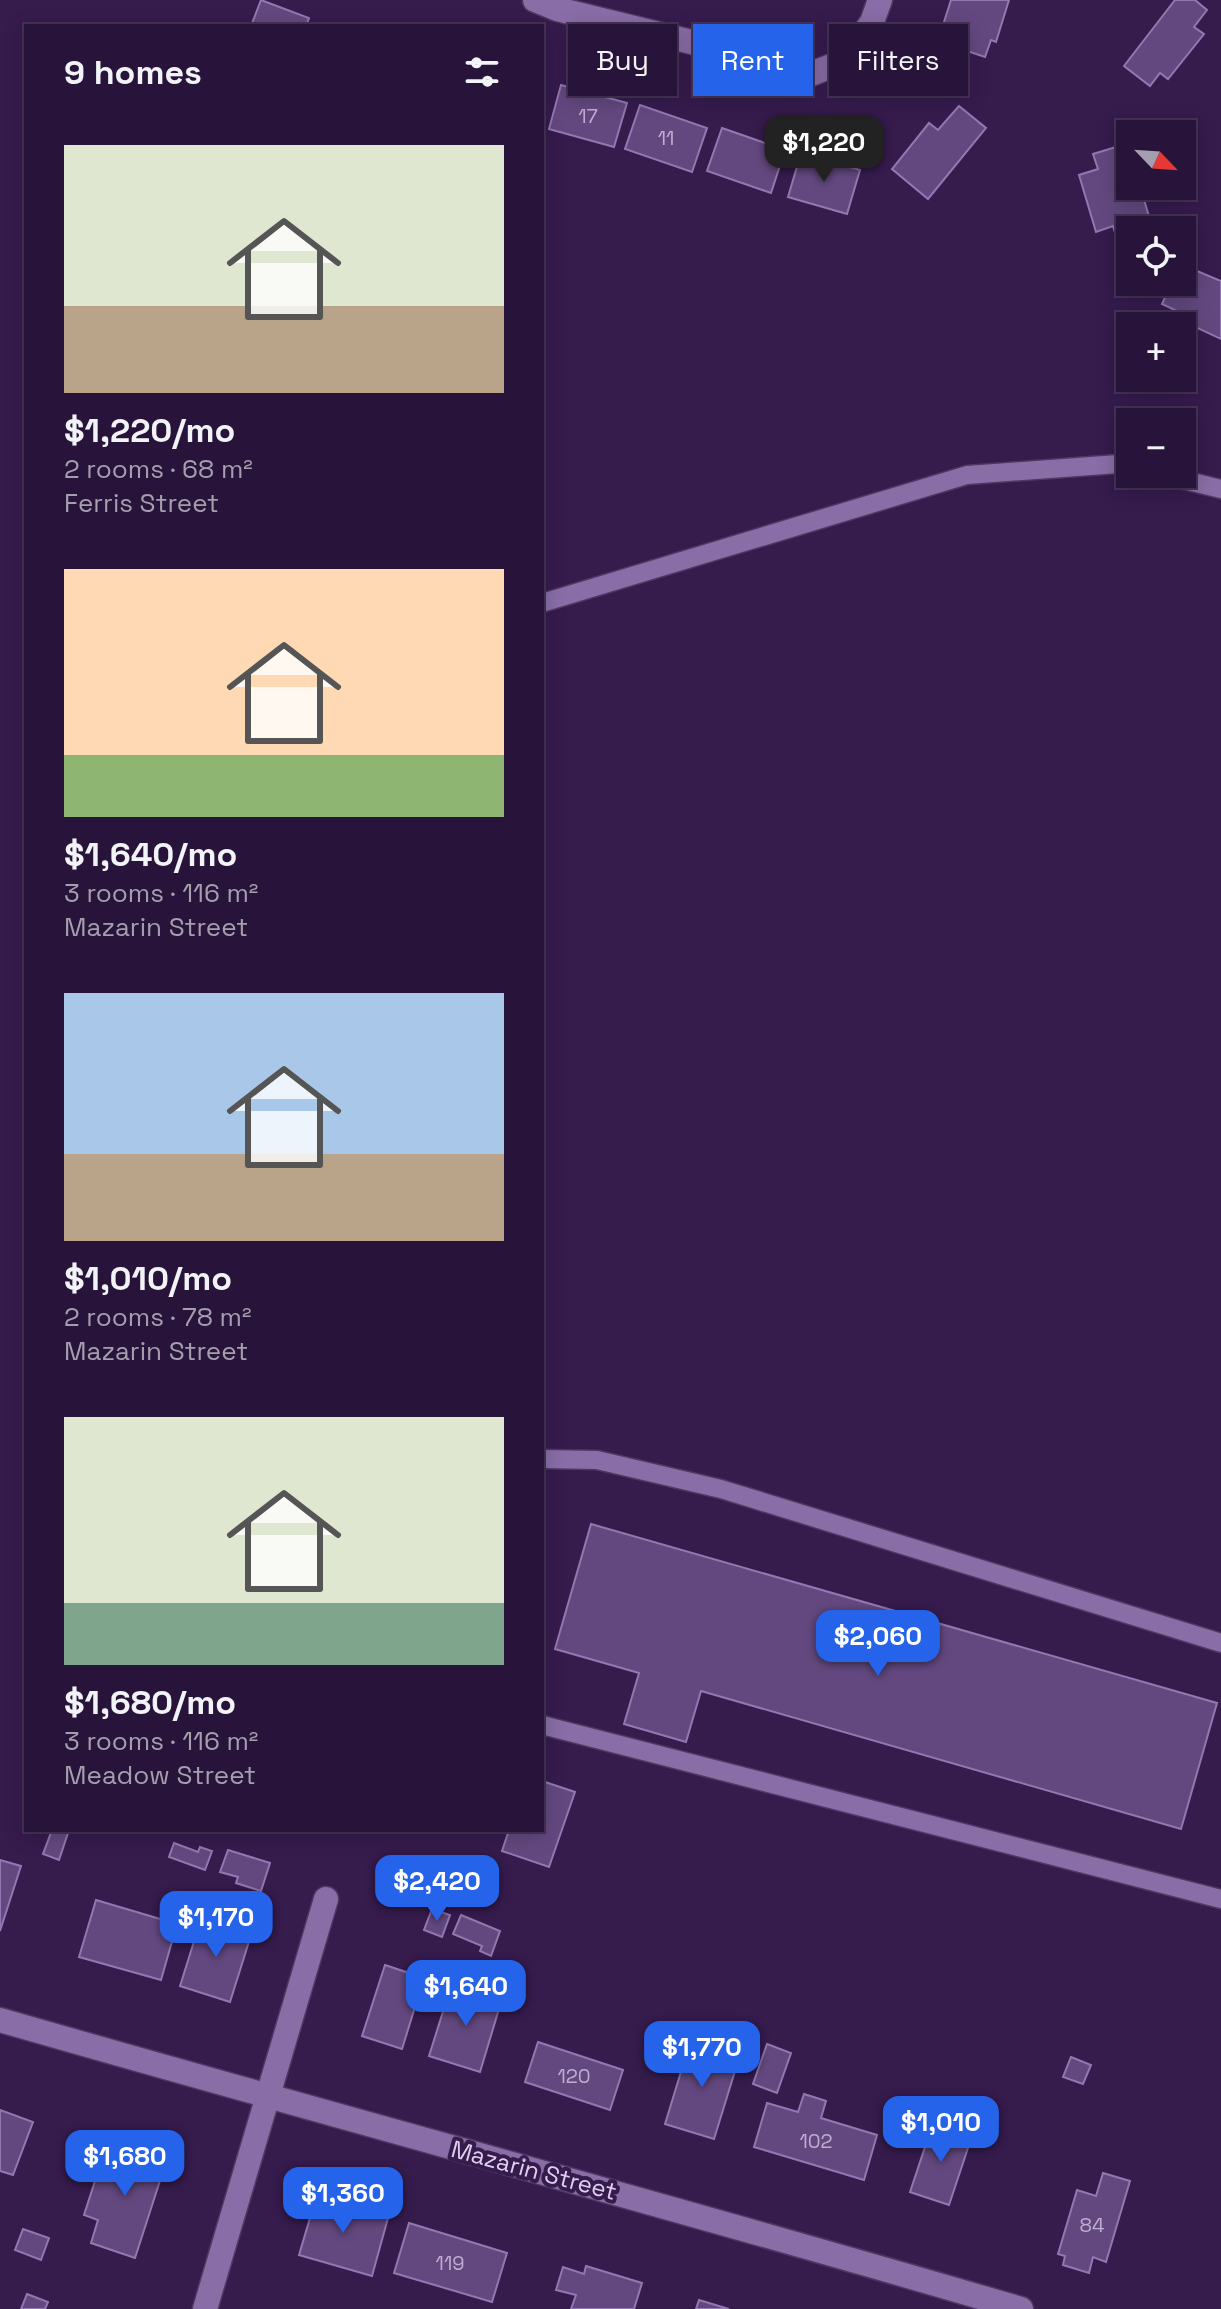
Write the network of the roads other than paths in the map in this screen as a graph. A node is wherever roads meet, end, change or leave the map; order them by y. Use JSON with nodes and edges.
{"nodes":[{"id":1,"x":535,"y":0,"type":"edge"},
{"id":2,"x":880,"y":0,"type":"edge"},
{"id":3,"x":1116,"y":464,"type":"edge"},
{"id":4,"x":1196,"y":483,"type":"edge"},
{"id":5,"x":1221,"y":489,"type":"edge"},
{"id":6,"x":544,"y":602,"type":"edge"},
{"id":7,"x":544,"y":1459,"type":"edge"},
{"id":8,"x":1221,"y":1643,"type":"edge"},
{"id":9,"x":544,"y":1726,"type":"edge"},
{"id":10,"x":326,"y":1899,"type":"dead end"},
{"id":11,"x":1221,"y":1899,"type":"edge"},
{"id":12,"x":0,"y":2020,"type":"edge"},
{"id":13,"x":268,"y":2097,"type":"junction"},
{"id":14,"x":205,"y":2309,"type":"edge"},
{"id":15,"x":1021,"y":2309,"type":"edge"}],
"edges":[{"from":1,"to":2,"type":"street"},
{"from":3,"to":6,"type":"lane"},
{"from":4,"to":5,"type":"lane"},
{"from":7,"to":8,"type":"lane"},
{"from":9,"to":11,"type":"lane"},
{"from":10,"to":13,"type":"street"},
{"from":12,"to":13,"type":"street","name":"Mazarin Street"},
{"from":13,"to":14,"type":"street"},
{"from":13,"to":15,"type":"street","name":"Mazarin Street"}]}
